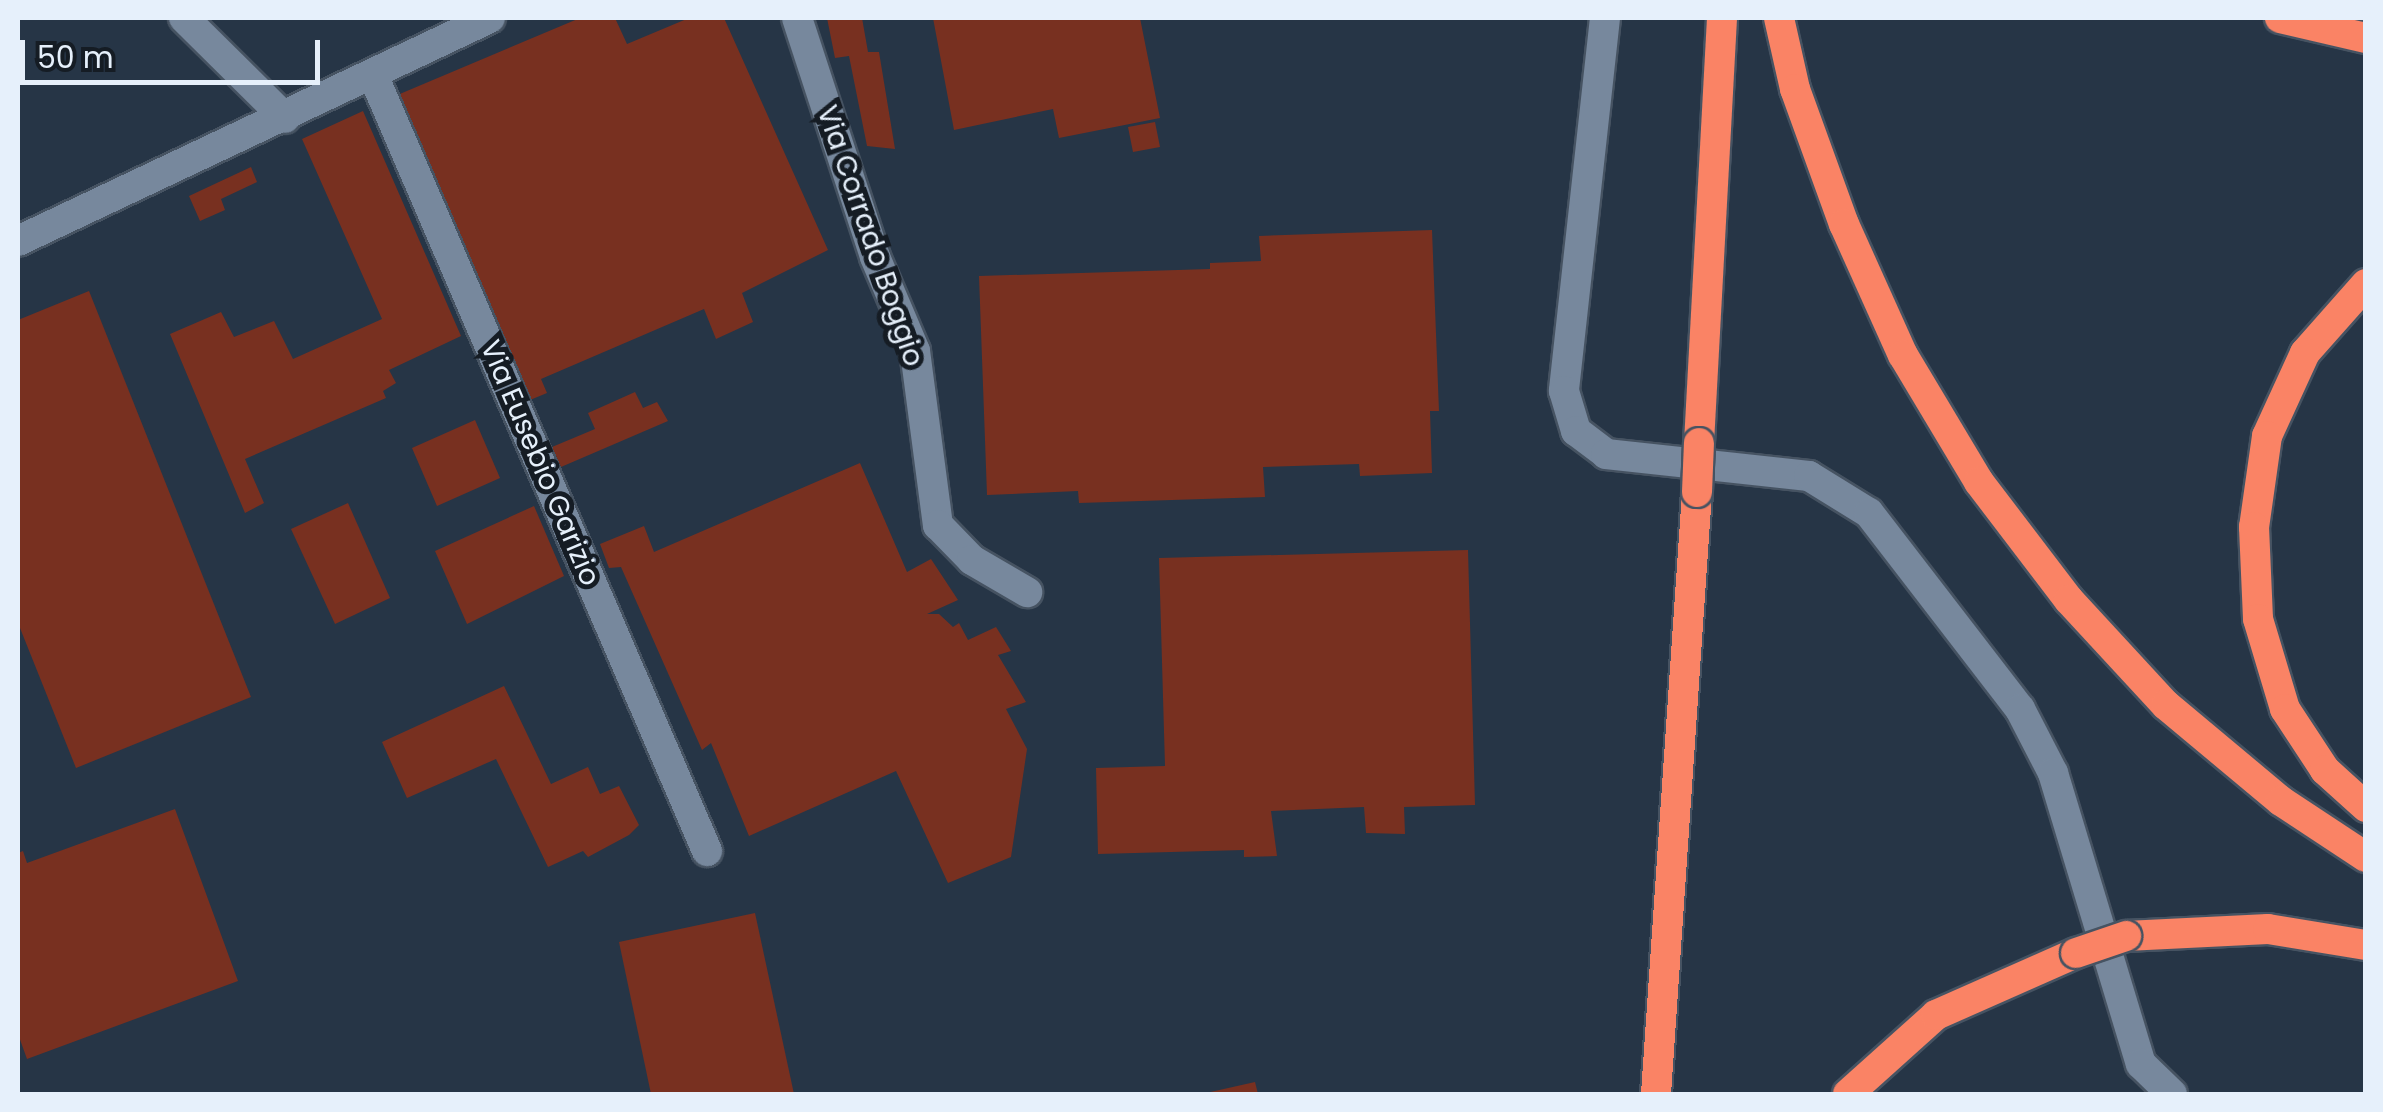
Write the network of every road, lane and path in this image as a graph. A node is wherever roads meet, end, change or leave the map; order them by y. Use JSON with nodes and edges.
{"nodes":[{"id":1,"x":184,"y":18,"type":"edge"},
{"id":2,"x":490,"y":18,"type":"edge"},
{"id":3,"x":797,"y":18,"type":"edge"},
{"id":4,"x":1605,"y":18,"type":"edge"},
{"id":5,"x":1722,"y":18,"type":"edge"},
{"id":6,"x":1779,"y":18,"type":"edge"},
{"id":7,"x":2280,"y":18,"type":"edge"},
{"id":8,"x":2366,"y":38,"type":"edge"},
{"id":9,"x":373,"y":75,"type":"junction"},
{"id":10,"x":285,"y":118,"type":"junction"},
{"id":11,"x":18,"y":241,"type":"edge"},
{"id":12,"x":2366,"y":284,"type":"edge"},
{"id":13,"x":1027,"y":592,"type":"dead end"},
{"id":14,"x":2366,"y":807,"type":"edge"},
{"id":15,"x":707,"y":852,"type":"dead end"},
{"id":16,"x":2366,"y":857,"type":"edge"},
{"id":17,"x":2366,"y":945,"type":"edge"},
{"id":18,"x":1656,"y":1094,"type":"edge"},
{"id":19,"x":1848,"y":1094,"type":"edge"},
{"id":20,"x":2172,"y":1094,"type":"edge"}],
"edges":[{"from":1,"to":10,"type":"street"},
{"from":2,"to":9,"type":"street"},
{"from":3,"to":13,"type":"street","name":"Via Corrado Boggio"},
{"from":4,"to":20,"type":"street"},
{"from":5,"to":18,"type":"highway","bridge":true},
{"from":6,"to":16,"type":"highway"},
{"from":7,"to":8,"type":"highway"},
{"from":9,"to":10,"type":"street"},
{"from":9,"to":15,"type":"street","name":"Via Eusebio Garizio"},
{"from":10,"to":11,"type":"street"},
{"from":12,"to":14,"type":"highway"},
{"from":17,"to":19,"type":"highway","bridge":true}]}
